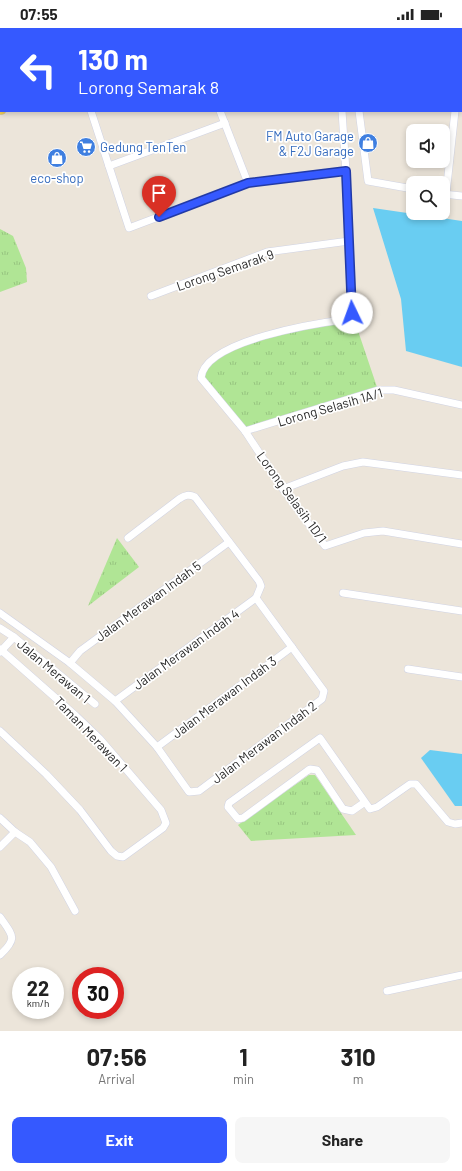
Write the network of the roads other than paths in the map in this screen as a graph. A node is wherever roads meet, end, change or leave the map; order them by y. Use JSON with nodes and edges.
{"nodes":[{"id":1,"x":91,"y":112,"type":"edge"},
{"id":2,"x":220,"y":112,"type":"edge"},
{"id":3,"x":342,"y":112,"type":"edge"},
{"id":4,"x":359,"y":112,"type":"edge"},
{"id":5,"x":455,"y":112,"type":"edge"},
{"id":6,"x":225,"y":122,"type":"junction"},
{"id":7,"x":109,"y":166,"type":"junction"},
{"id":8,"x":346,"y":171,"type":"junction"},
{"id":9,"x":446,"y":176,"type":"edge"},
{"id":10,"x":248,"y":183,"type":"junction"},
{"id":11,"x":406,"y":188,"type":"edge"},
{"id":12,"x":450,"y":195,"type":"edge"},
{"id":13,"x":462,"y":196,"type":"edge"},
{"id":14,"x":349,"y":241,"type":"junction"},
{"id":15,"x":151,"y":296,"type":"dead end"},
{"id":16,"x":462,"y":405,"type":"edge"},
{"id":17,"x":245,"y":432,"type":"junction"},
{"id":18,"x":462,"y":475,"type":"edge"},
{"id":19,"x":283,"y":489,"type":"junction"},
{"id":20,"x":128,"y":538,"type":"dead end"},
{"id":21,"x":229,"y":542,"type":"junction"},
{"id":22,"x":462,"y":544,"type":"edge"},
{"id":23,"x":343,"y":593,"type":"dead end"},
{"id":24,"x":256,"y":598,"type":"junction"},
{"id":25,"x":462,"y":611,"type":"edge"},
{"id":26,"x":0,"y":613,"type":"edge"},
{"id":27,"x":0,"y":628,"type":"edge"},
{"id":28,"x":14,"y":637,"type":"junction"},
{"id":29,"x":292,"y":647,"type":"junction"},
{"id":30,"x":1,"y":650,"type":"edge"},
{"id":31,"x":70,"y":663,"type":"junction"},
{"id":32,"x":408,"y":669,"type":"dead end"},
{"id":33,"x":462,"y":677,"type":"edge"},
{"id":34,"x":116,"y":701,"type":"junction"},
{"id":35,"x":95,"y":704,"type":"dead end"},
{"id":36,"x":0,"y":731,"type":"edge"},
{"id":37,"x":157,"y":747,"type":"junction"},
{"id":38,"x":365,"y":802,"type":"junction"},
{"id":39,"x":0,"y":818,"type":"edge"},
{"id":40,"x":462,"y":824,"type":"edge"},
{"id":41,"x":14,"y":832,"type":"junction"},
{"id":42,"x":0,"y":847,"type":"edge"},
{"id":43,"x":75,"y":911,"type":"dead end"},
{"id":44,"x":0,"y":917,"type":"edge"},
{"id":45,"x":0,"y":955,"type":"edge"},
{"id":46,"x":462,"y":975,"type":"edge"},
{"id":47,"x":386,"y":992,"type":"dead end"}],
"edges":[{"from":1,"to":7,"type":"street"},
{"from":2,"to":6,"type":"street"},
{"from":3,"to":8,"type":"street"},
{"from":4,"to":11,"type":"street"},
{"from":5,"to":9,"type":"street"},
{"from":6,"to":7,"type":"street"},
{"from":6,"to":10,"type":"street"},
{"from":7,"to":10,"type":"street"},
{"from":8,"to":10,"type":"street"},
{"from":8,"to":14,"type":"street"},
{"from":12,"to":13,"type":"street"},
{"from":14,"to":15,"type":"street","name":"Lorong Semarak 9"},
{"from":14,"to":17,"type":"street","name":"Lorong Selasih 1D/1"},
{"from":16,"to":17,"type":"street","name":"Lorong Selasih 1A/1"},
{"from":17,"to":19,"type":"street","name":"Lorong Selasih 1D/1"},
{"from":18,"to":19,"type":"street"},
{"from":19,"to":22,"type":"street","name":"Lorong Selasih 1D/1"},
{"from":20,"to":21,"type":"street"},
{"from":21,"to":24,"type":"street"},
{"from":21,"to":31,"type":"street","name":"Jalan Merawan Indah 5"},
{"from":23,"to":25,"type":"street"},
{"from":24,"to":29,"type":"street"},
{"from":24,"to":34,"type":"street","name":"Jalan Merawan Indah 4"},
{"from":26,"to":31,"type":"street"},
{"from":27,"to":28,"type":"street","name":"Jalan Merawan 1"},
{"from":28,"to":30,"type":"street","name":"Jalan Merawan 1"},
{"from":28,"to":35,"type":"street","name":"Jalan Merawan 1"},
{"from":29,"to":37,"type":"street","name":"Jalan Merawan Indah 3"},
{"from":29,"to":37,"type":"street","name":"Jalan Merawan Indah 2"},
{"from":30,"to":36,"type":"street","name":"Taman Merawan 1"},
{"from":31,"to":34,"type":"street"},
{"from":32,"to":33,"type":"street"},
{"from":34,"to":37,"type":"street"},
{"from":38,"to":38,"type":"street"},
{"from":38,"to":40,"type":"street"},
{"from":39,"to":41,"type":"street"},
{"from":41,"to":42,"type":"street"},
{"from":41,"to":43,"type":"street"},
{"from":44,"to":45,"type":"street"},
{"from":46,"to":47,"type":"street"}]}
